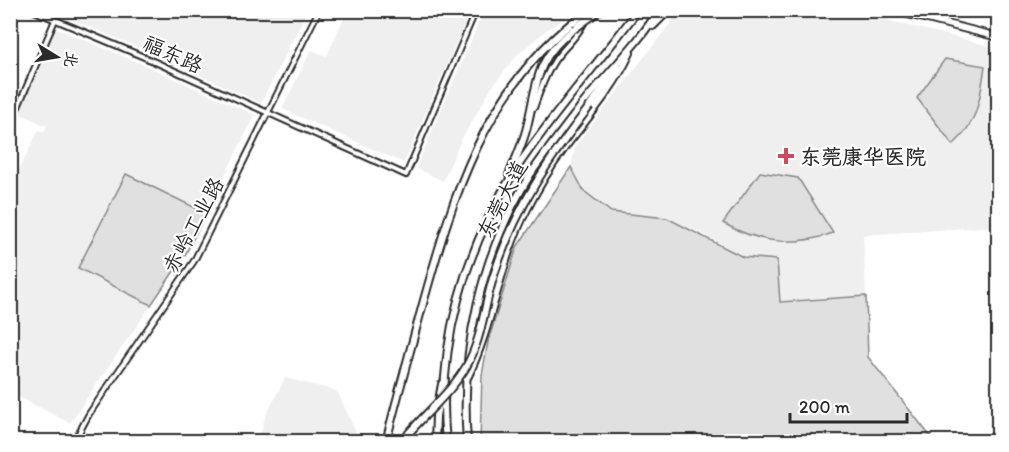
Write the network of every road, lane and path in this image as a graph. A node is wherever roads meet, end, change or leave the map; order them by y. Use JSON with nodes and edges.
{"nodes":[{"id":1,"x":32,"y":10,"type":"edge"},
{"id":2,"x":319,"y":10,"type":"edge"},
{"id":3,"x":476,"y":10,"type":"edge"},
{"id":4,"x":588,"y":10,"type":"edge"},
{"id":5,"x":600,"y":10,"type":"edge"},
{"id":6,"x":638,"y":10,"type":"edge"},
{"id":7,"x":659,"y":10,"type":"edge"},
{"id":8,"x":669,"y":10,"type":"edge"},
{"id":9,"x":892,"y":10,"type":"edge"},
{"id":10,"x":56,"y":20,"type":"junction"},
{"id":11,"x":573,"y":25,"type":"junction"},
{"id":12,"x":999,"y":37,"type":"edge"},
{"id":13,"x":638,"y":42,"type":"junction"},
{"id":14,"x":555,"y":45,"type":"junction"},
{"id":15,"x":632,"y":48,"type":"junction"},
{"id":16,"x":531,"y":64,"type":"junction"},
{"id":17,"x":18,"y":107,"type":"dead end"},
{"id":18,"x":268,"y":114,"type":"junction"},
{"id":19,"x":527,"y":127,"type":"junction"},
{"id":20,"x":495,"y":206,"type":"junction"},
{"id":21,"x":445,"y":372,"type":"junction"},
{"id":22,"x":466,"y":382,"type":"junction"},
{"id":23,"x":74,"y":441,"type":"edge"},
{"id":24,"x":386,"y":441,"type":"edge"},
{"id":25,"x":403,"y":441,"type":"edge"},
{"id":26,"x":435,"y":441,"type":"edge"},
{"id":27,"x":446,"y":441,"type":"edge"},
{"id":28,"x":466,"y":441,"type":"edge"}],
"edges":[{"from":1,"to":10,"type":"street","name":"福东路"},
{"from":2,"to":18,"type":"street","name":"赤岭工业路"},
{"from":3,"to":18,"type":"street","name":"福东路"},
{"from":4,"to":11,"type":"highway","bridge":true},
{"from":4,"to":19,"type":"street"},
{"from":5,"to":11,"type":"highway","bridge":true},
{"from":6,"to":20,"type":"highway","name":"东莞大道"},
{"from":7,"to":13,"type":"highway","name":"东莞大道"},
{"from":8,"to":13,"type":"highway"},
{"from":9,"to":12,"type":"highway"},
{"from":10,"to":17,"type":"street"},
{"from":10,"to":18,"type":"street","name":"福东路"},
{"from":11,"to":14,"type":"highway"},
{"from":11,"to":16,"type":"highway"},
{"from":13,"to":15,"type":"highway","name":"东莞大道"},
{"from":14,"to":16,"type":"highway"},
{"from":14,"to":19,"type":"highway"},
{"from":15,"to":22,"type":"highway"},
{"from":15,"to":22,"type":"highway","name":"东莞大道"},
{"from":15,"to":25,"type":"highway","bridge":true},
{"from":16,"to":24,"type":"highway"},
{"from":18,"to":23,"type":"street","name":"赤岭工业路"},
{"from":19,"to":20,"type":"highway"},
{"from":20,"to":21,"type":"highway","name":"东莞大道"},
{"from":21,"to":26,"type":"highway"},
{"from":21,"to":27,"type":"highway","name":"东莞大道"},
{"from":22,"to":28,"type":"highway","name":"东莞大道"}]}
